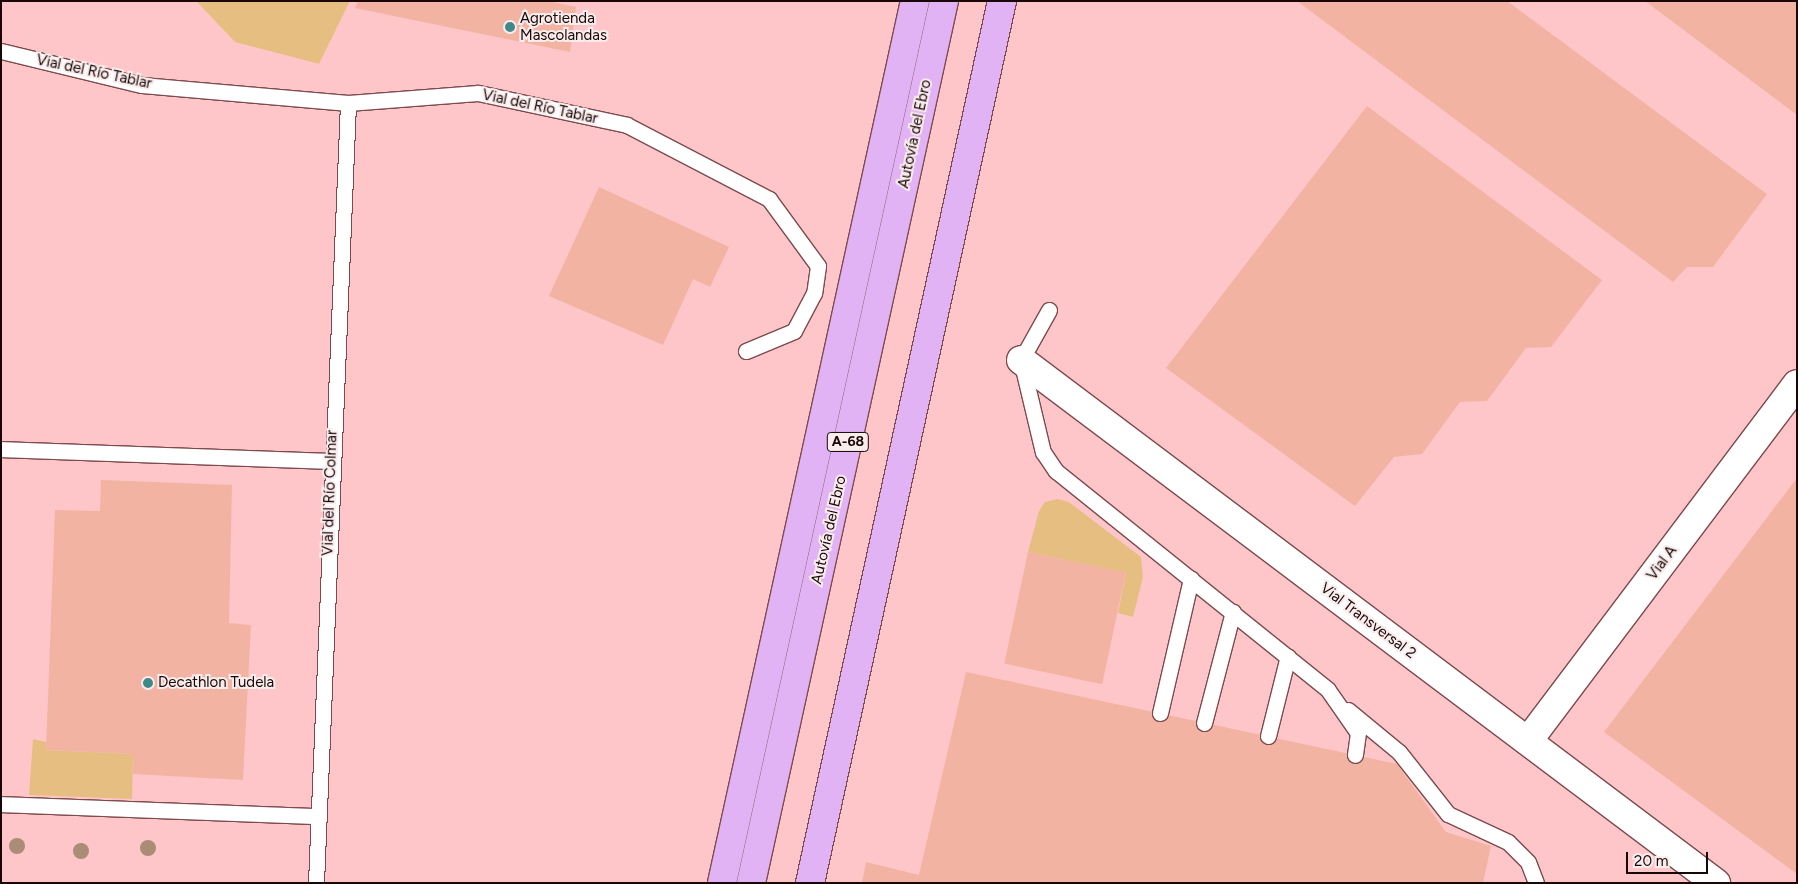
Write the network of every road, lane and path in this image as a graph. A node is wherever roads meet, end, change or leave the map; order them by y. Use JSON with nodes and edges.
{"nodes":[{"id":1,"x":915,"y":1,"type":"edge"},
{"id":2,"x":944,"y":1,"type":"edge"},
{"id":3,"x":1002,"y":1,"type":"edge"},
{"id":4,"x":1,"y":51,"type":"edge"},
{"id":5,"x":348,"y":103,"type":"junction"},
{"id":6,"x":1048,"y":310,"type":"dead end"},
{"id":7,"x":746,"y":351,"type":"dead end"},
{"id":8,"x":1021,"y":360,"type":"junction"},
{"id":9,"x":1797,"y":384,"type":"edge"},
{"id":10,"x":1,"y":449,"type":"edge"},
{"id":11,"x":331,"y":461,"type":"junction"},
{"id":12,"x":1191,"y":579,"type":"junction"},
{"id":13,"x":1233,"y":612,"type":"junction"},
{"id":14,"x":1288,"y":656,"type":"junction"},
{"id":15,"x":1344,"y":708,"type":"junction"},
{"id":16,"x":1160,"y":713,"type":"dead end"},
{"id":17,"x":1204,"y":723,"type":"dead end"},
{"id":18,"x":1268,"y":736,"type":"dead end"},
{"id":19,"x":1528,"y":741,"type":"junction"},
{"id":20,"x":1355,"y":755,"type":"dead end"},
{"id":21,"x":1,"y":804,"type":"edge"},
{"id":22,"x":319,"y":816,"type":"junction"},
{"id":23,"x":316,"y":883,"type":"edge"},
{"id":24,"x":722,"y":883,"type":"edge"},
{"id":25,"x":751,"y":883,"type":"edge"},
{"id":26,"x":810,"y":883,"type":"edge"},
{"id":27,"x":1536,"y":883,"type":"edge"},
{"id":28,"x":1716,"y":883,"type":"edge"}],
"edges":[{"from":1,"to":24,"type":"highway"},
{"from":2,"to":25,"type":"highway","name":"Autovía del Ebro","number":"A-68"},
{"from":3,"to":26,"type":"highway"},
{"from":4,"to":5,"type":"lane","name":"Vial del Río Tablar"},
{"from":5,"to":7,"type":"lane","name":"Vial del Río Tablar"},
{"from":5,"to":11,"type":"lane","name":"Vial del Río Colmar"},
{"from":6,"to":8,"type":"lane"},
{"from":8,"to":12,"type":"lane"},
{"from":8,"to":19,"type":"street","name":"Vial Transversal 2"},
{"from":9,"to":19,"type":"street","name":"Vial A"},
{"from":10,"to":11,"type":"lane"},
{"from":11,"to":22,"type":"lane","name":"Vial del Río Colmar"},
{"from":12,"to":13,"type":"lane"},
{"from":12,"to":16,"type":"lane"},
{"from":13,"to":14,"type":"lane"},
{"from":13,"to":17,"type":"lane"},
{"from":14,"to":15,"type":"lane"},
{"from":14,"to":18,"type":"lane"},
{"from":15,"to":20,"type":"lane"},
{"from":15,"to":27,"type":"lane"},
{"from":19,"to":28,"type":"street","name":"Vial Transversal 2"},
{"from":21,"to":22,"type":"lane"},
{"from":22,"to":23,"type":"lane","name":"Vial del Río Colmar"}]}
